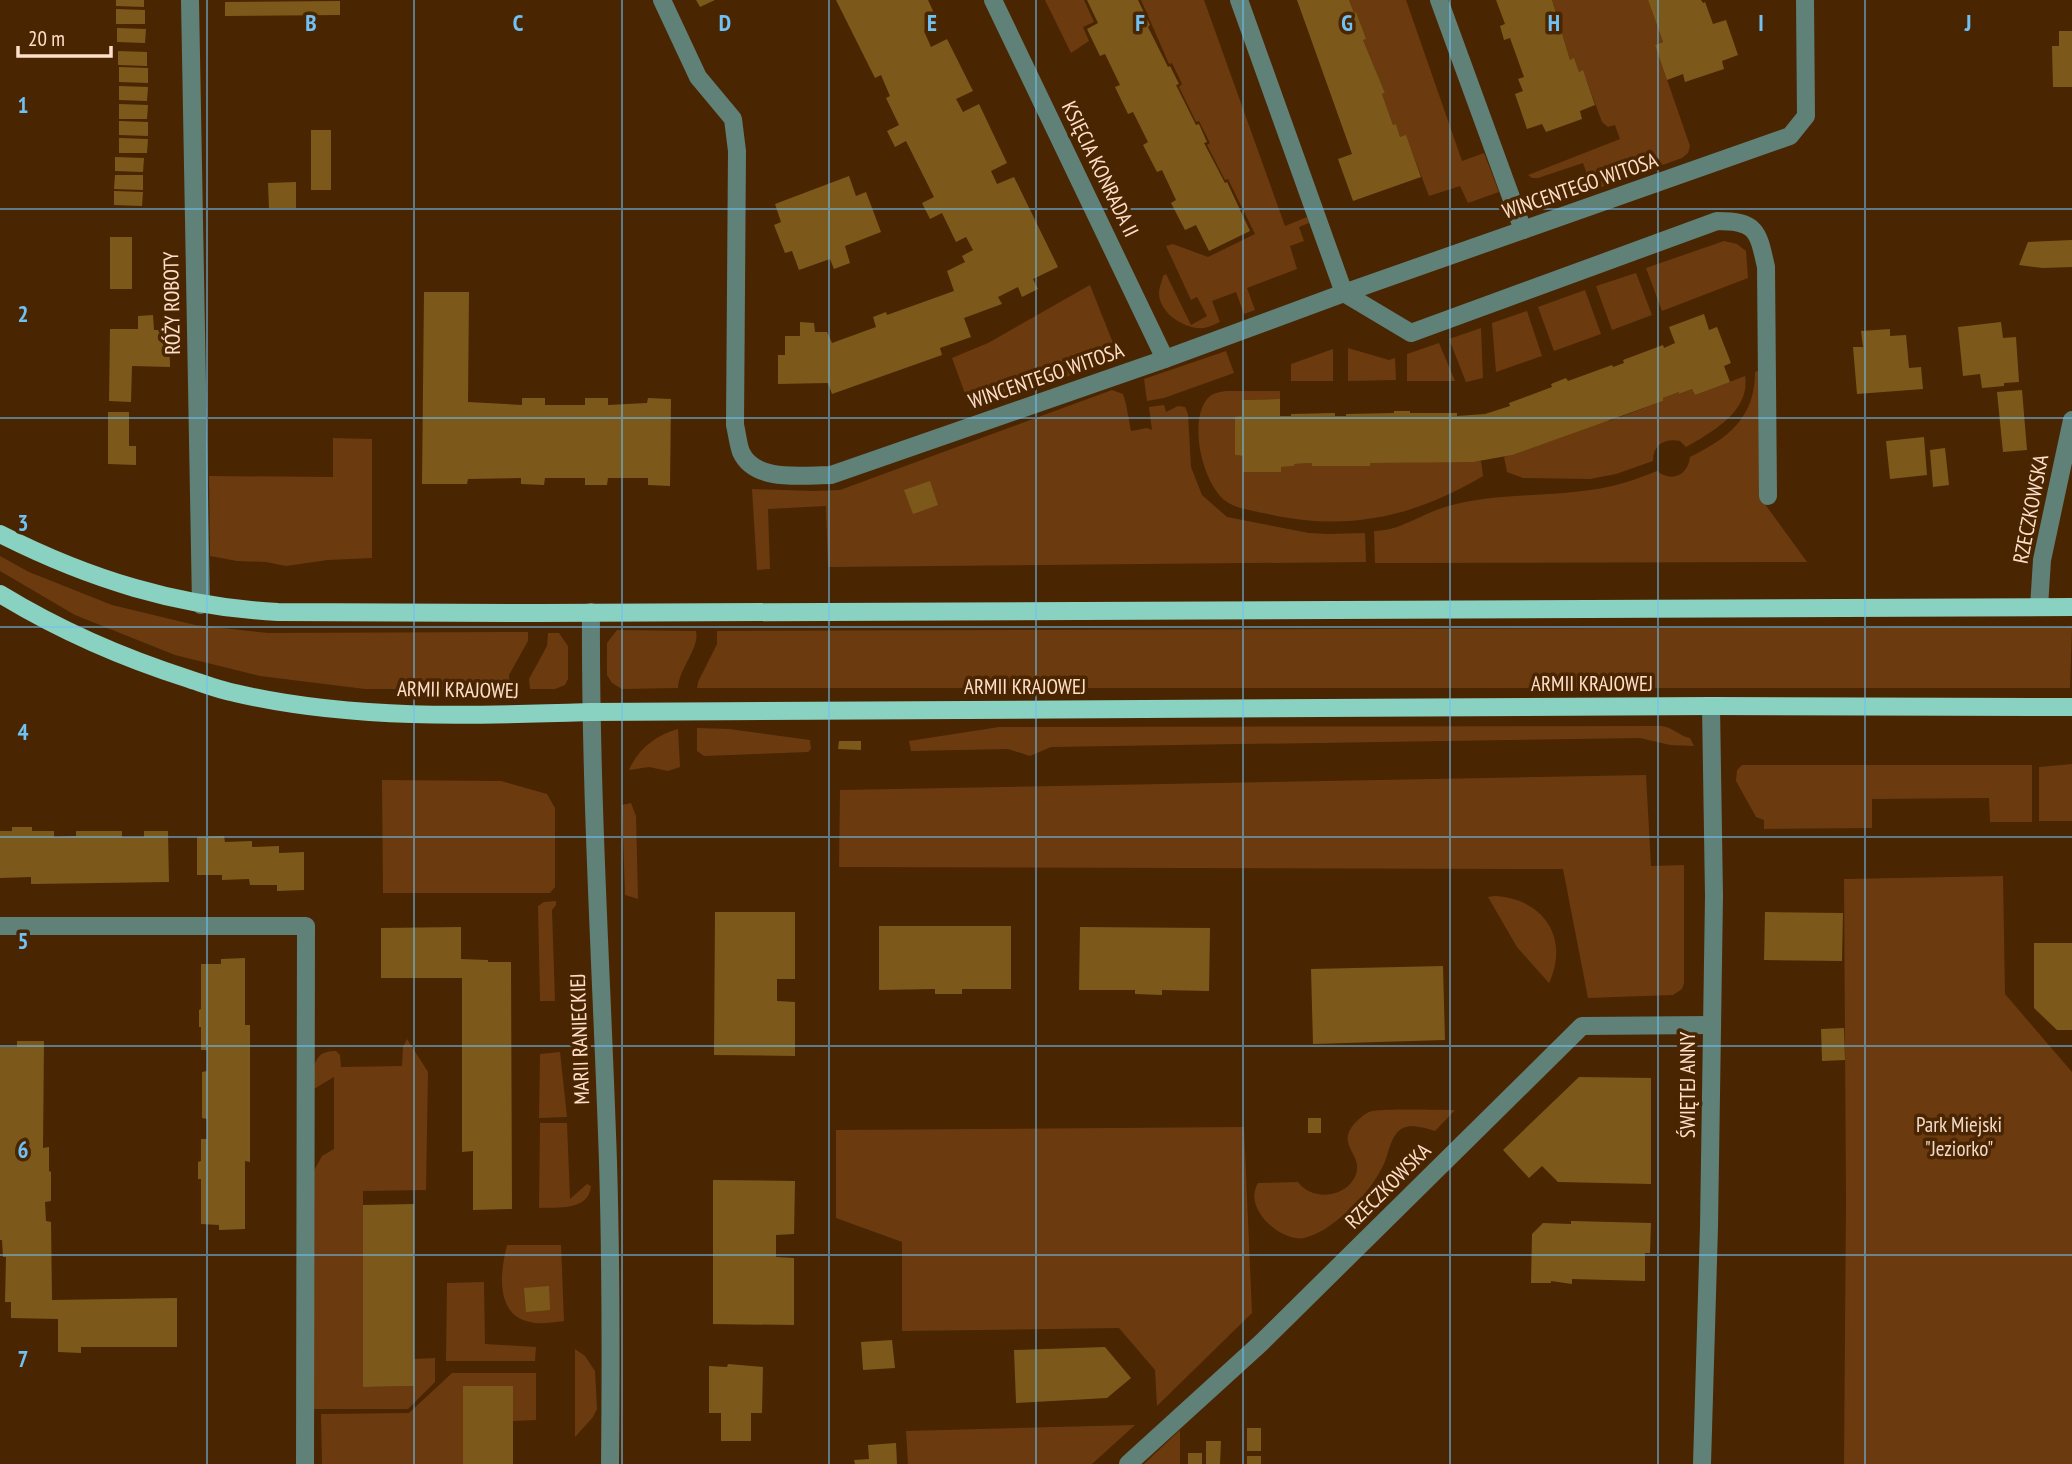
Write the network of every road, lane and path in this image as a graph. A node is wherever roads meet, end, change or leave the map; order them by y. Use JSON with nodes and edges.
{"nodes":[{"id":1,"x":190,"y":0,"type":"edge"},
{"id":2,"x":662,"y":0,"type":"edge"},
{"id":3,"x":993,"y":0,"type":"edge"},
{"id":4,"x":1239,"y":0,"type":"edge"},
{"id":5,"x":1439,"y":0,"type":"edge"},
{"id":6,"x":1805,"y":0,"type":"edge"},
{"id":7,"x":1523,"y":230,"type":"junction"},
{"id":8,"x":1344,"y":293,"type":"junction"},
{"id":9,"x":1166,"y":359,"type":"junction"},
{"id":10,"x":2072,"y":420,"type":"edge"},
{"id":11,"x":1768,"y":496,"type":"dead end"},
{"id":12,"x":0,"y":534,"type":"edge"},
{"id":13,"x":0,"y":594,"type":"edge"},
{"id":14,"x":201,"y":605,"type":"junction"},
{"id":15,"x":2039,"y":607,"type":"junction"},
{"id":16,"x":2072,"y":607,"type":"edge"},
{"id":17,"x":591,"y":612,"type":"junction"},
{"id":18,"x":1711,"y":706,"type":"junction"},
{"id":19,"x":2072,"y":707,"type":"edge"},
{"id":20,"x":590,"y":712,"type":"junction"},
{"id":21,"x":0,"y":926,"type":"edge"},
{"id":22,"x":1711,"y":1025,"type":"junction"},
{"id":23,"x":305,"y":1464,"type":"edge"},
{"id":24,"x":610,"y":1464,"type":"edge"},
{"id":25,"x":1128,"y":1464,"type":"edge"},
{"id":26,"x":1702,"y":1464,"type":"edge"}],
"edges":[{"from":1,"to":14,"type":"street","name":"RÓŻY ROBOTY"},
{"from":2,"to":9,"type":"street","name":"WINCENTEGO WITOSA"},
{"from":3,"to":9,"type":"street","name":"KSIĘCIA KONRADA II"},
{"from":4,"to":8,"type":"street"},
{"from":5,"to":7,"type":"street"},
{"from":6,"to":7,"type":"street","name":"WINCENTEGO WITOSA"},
{"from":7,"to":8,"type":"street","name":"WINCENTEGO WITOSA"},
{"from":8,"to":9,"type":"street","name":"WINCENTEGO WITOSA"},
{"from":8,"to":11,"type":"street"},
{"from":10,"to":15,"type":"street","name":"RZECZKOWSKA"},
{"from":12,"to":14,"type":"main road"},
{"from":13,"to":20,"type":"main road","name":"ARMII KRAJOWEJ"},
{"from":14,"to":17,"type":"main road"},
{"from":15,"to":16,"type":"main road"},
{"from":15,"to":17,"type":"main road"},
{"from":17,"to":20,"type":"street","name":"MARII RANIECKIEJ"},
{"from":18,"to":19,"type":"main road","name":"ARMII KRAJOWEJ"},
{"from":18,"to":20,"type":"main road","name":"ARMII KRAJOWEJ"},
{"from":18,"to":22,"type":"street","name":"ŚWIĘTEJ ANNY"},
{"from":20,"to":24,"type":"street","name":"MARII RANIECKIEJ"},
{"from":21,"to":23,"type":"street"},
{"from":22,"to":25,"type":"street","name":"RZECZKOWSKA"},
{"from":22,"to":26,"type":"street","name":"ŚWIĘTEJ ANNY"}]}
